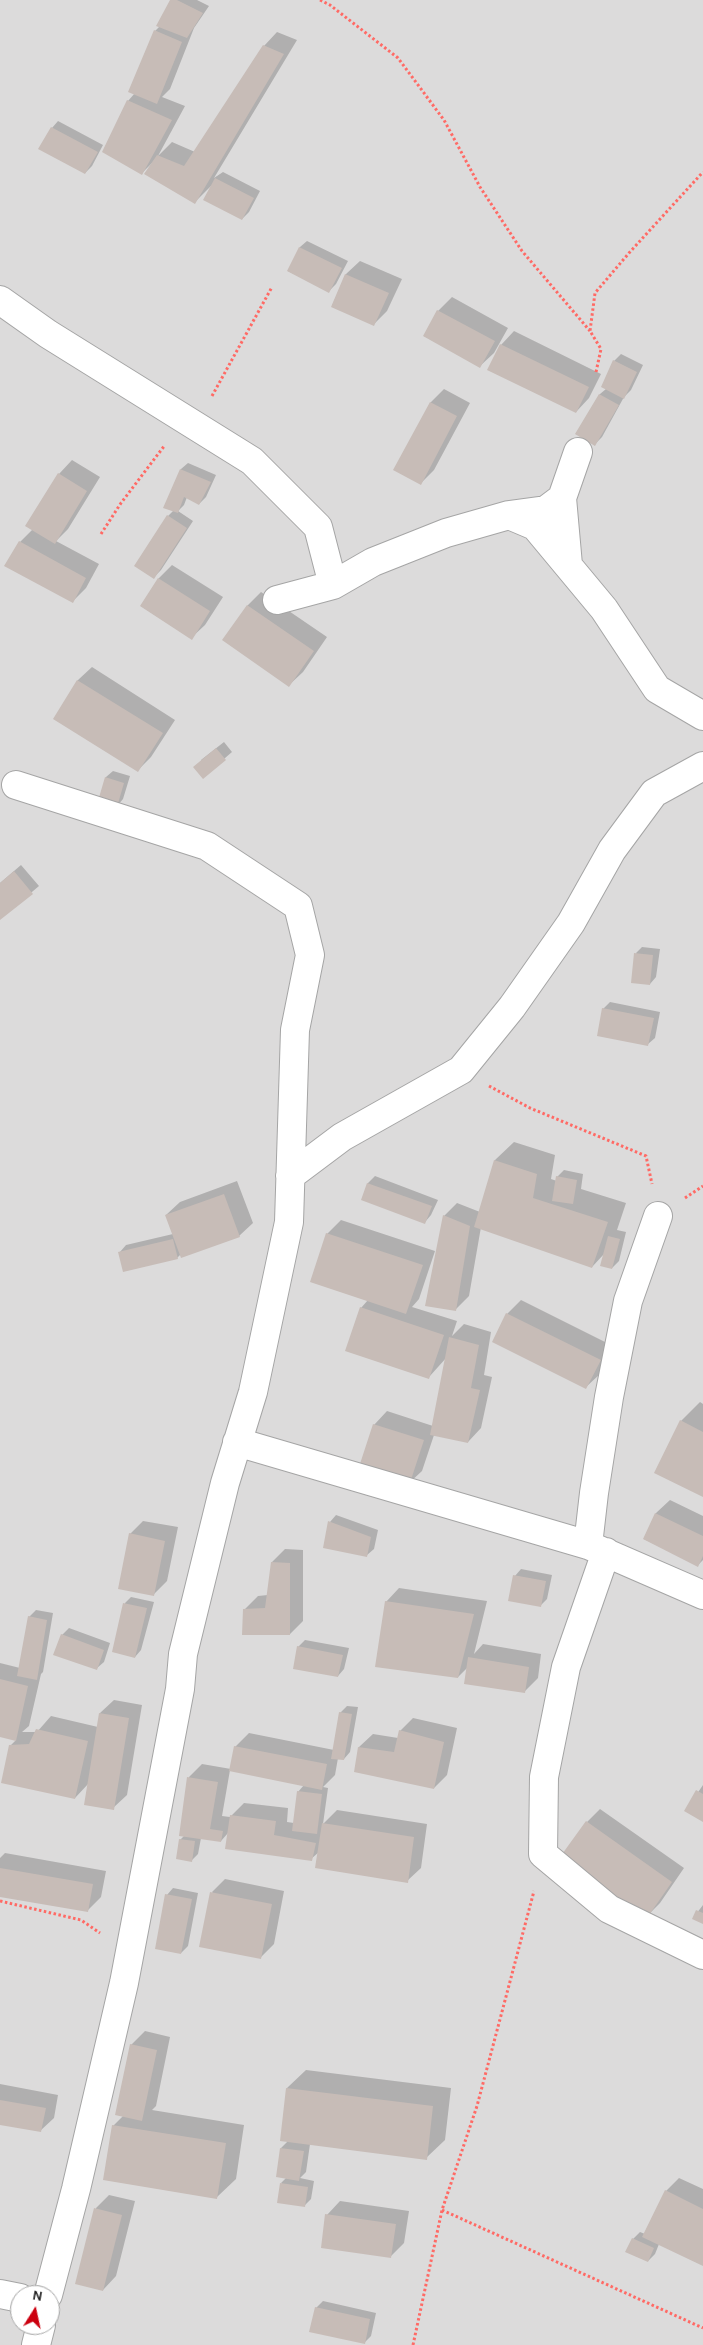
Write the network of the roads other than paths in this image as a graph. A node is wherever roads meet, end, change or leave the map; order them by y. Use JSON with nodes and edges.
{"nodes":[{"id":1,"x":0,"y":300,"type":"edge"},
{"id":2,"x":578,"y":452,"type":"dead end"},
{"id":3,"x":562,"y":498,"type":"junction"},
{"id":4,"x":509,"y":515,"type":"junction"},
{"id":5,"x":568,"y":565,"type":"junction"},
{"id":6,"x":333,"y":585,"type":"junction"},
{"id":7,"x":277,"y":600,"type":"dead end"},
{"id":8,"x":703,"y":716,"type":"edge"},
{"id":9,"x":703,"y":766,"type":"edge"},
{"id":10,"x":16,"y":785,"type":"dead end"},
{"id":11,"x":290,"y":1176,"type":"junction"},
{"id":12,"x":658,"y":1216,"type":"road end"},
{"id":13,"x":237,"y":1442,"type":"junction"},
{"id":14,"x":597,"y":1549,"type":"junction"},
{"id":15,"x":703,"y":1595,"type":"edge"},
{"id":16,"x":703,"y":1955,"type":"edge"},
{"id":17,"x":51,"y":2285,"type":"edge"}],
"edges":[{"from":1,"to":6,"type":"street"},
{"from":2,"to":3,"type":"street"},
{"from":3,"to":4,"type":"street"},
{"from":3,"to":5,"type":"street"},
{"from":4,"to":5,"type":"street"},
{"from":4,"to":6,"type":"street"},
{"from":5,"to":8,"type":"street"},
{"from":6,"to":7,"type":"street"},
{"from":9,"to":11,"type":"street"},
{"from":10,"to":11,"type":"street"},
{"from":11,"to":13,"type":"street"},
{"from":12,"to":14,"type":"street"},
{"from":13,"to":14,"type":"street"},
{"from":13,"to":17,"type":"street"},
{"from":14,"to":15,"type":"street"},
{"from":14,"to":16,"type":"street"}]}
